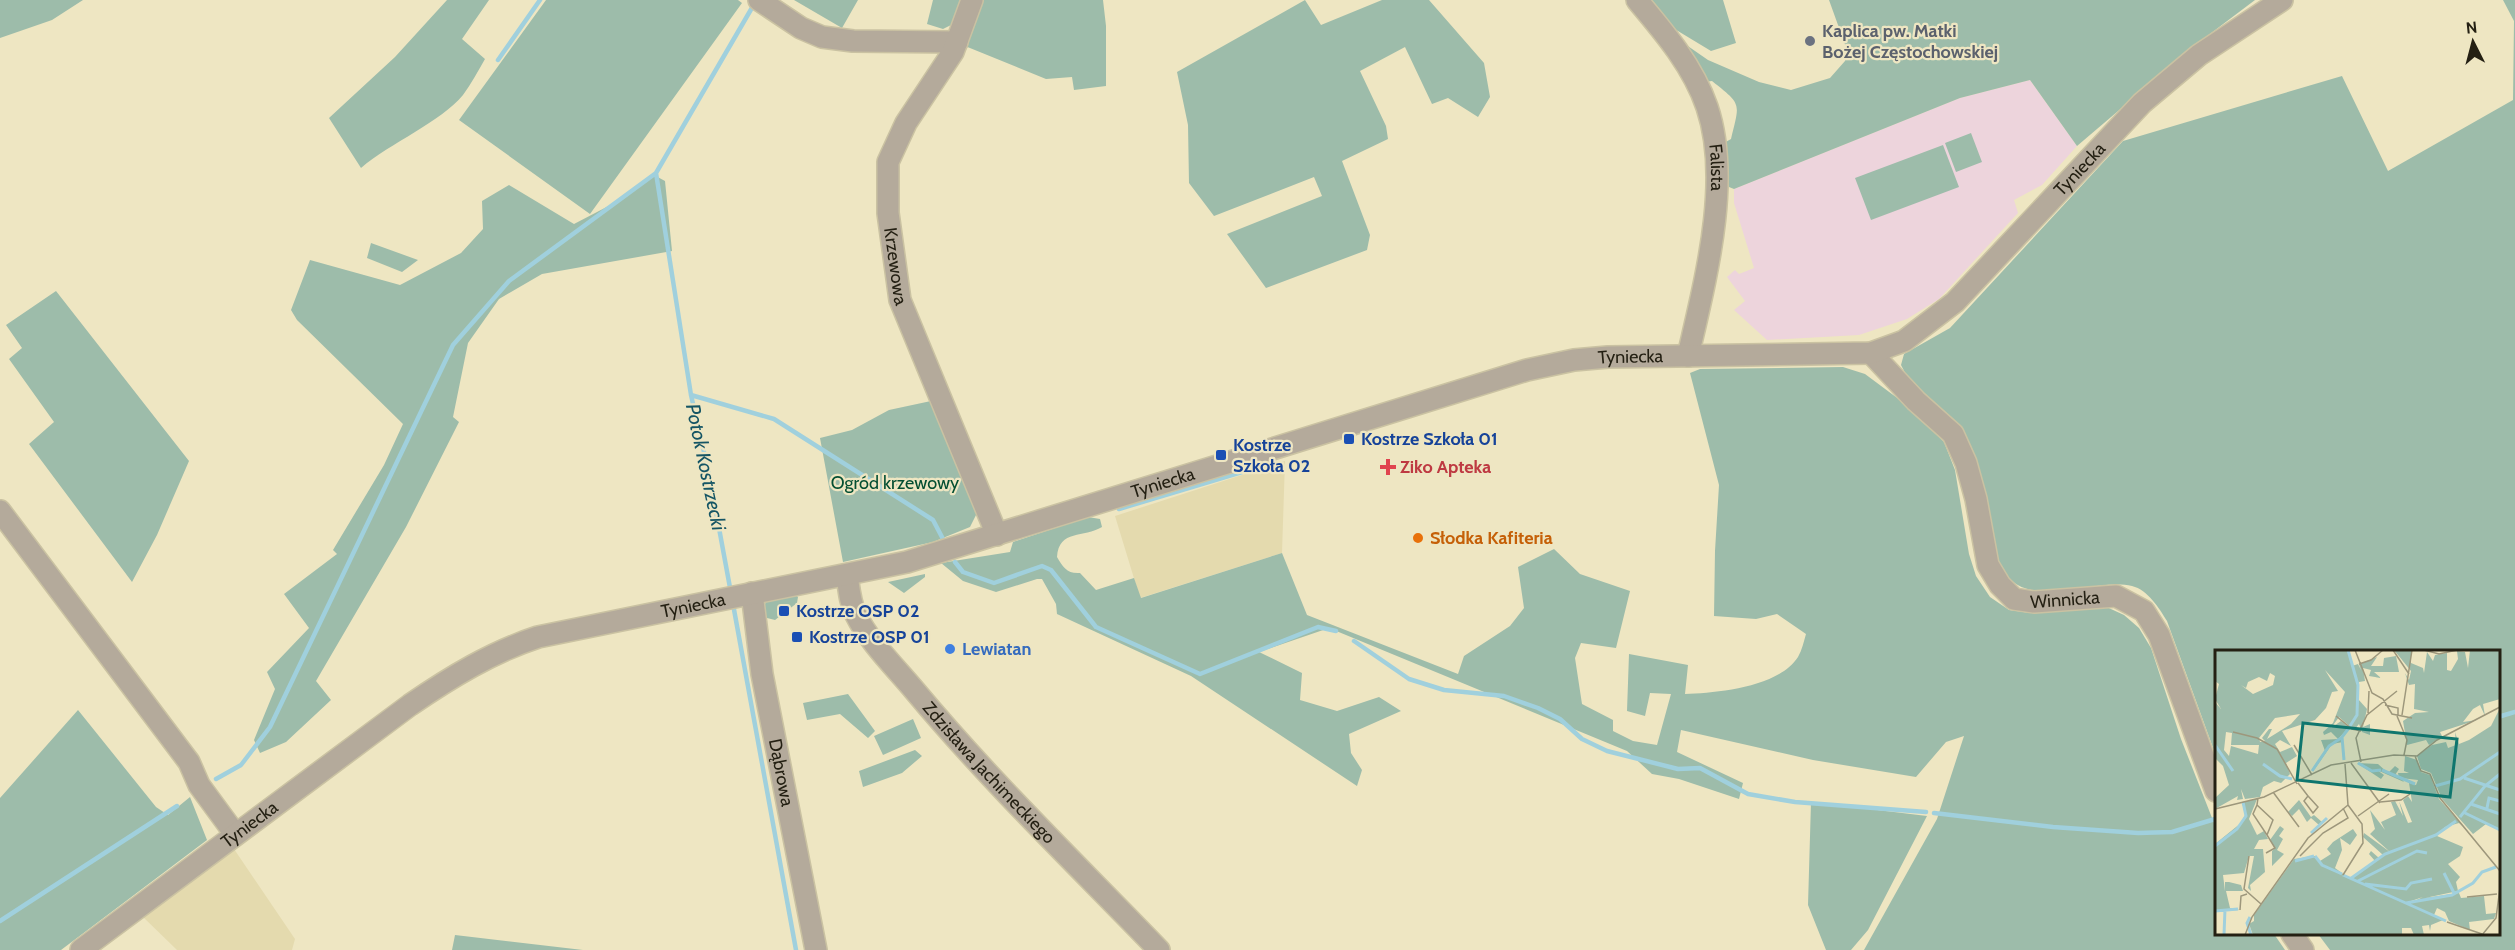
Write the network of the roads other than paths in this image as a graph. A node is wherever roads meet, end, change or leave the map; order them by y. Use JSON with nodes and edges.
{"nodes":[{"id":1,"x":760,"y":0,"type":"edge"},
{"id":2,"x":972,"y":0,"type":"edge"},
{"id":3,"x":1637,"y":0,"type":"edge"},
{"id":4,"x":2282,"y":0,"type":"edge"},
{"id":5,"x":957,"y":42,"type":"junction"},
{"id":6,"x":1870,"y":353,"type":"junction"},
{"id":7,"x":1689,"y":356,"type":"junction"},
{"id":8,"x":0,"y":511,"type":"edge"},
{"id":9,"x":997,"y":535,"type":"junction"},
{"id":10,"x":847,"y":575,"type":"junction"},
{"id":11,"x":736,"y":596,"type":"junction"},
{"id":12,"x":2215,"y":785,"type":"edge"},
{"id":13,"x":235,"y":834,"type":"junction"},
{"id":14,"x":2293,"y":935,"type":"edge"},
{"id":15,"x":81,"y":950,"type":"edge"},
{"id":16,"x":816,"y":950,"type":"edge"},
{"id":17,"x":1159,"y":950,"type":"edge"},
{"id":18,"x":2303,"y":950,"type":"edge"}],
"edges":[{"from":1,"to":5,"type":"street"},
{"from":2,"to":5,"type":"street","name":"Krzewowa"},
{"from":3,"to":7,"type":"street","name":"Falista"},
{"from":4,"to":6,"type":"street","name":"Tyniecka"},
{"from":5,"to":9,"type":"street","name":"Krzewowa"},
{"from":6,"to":7,"type":"street","name":"Tyniecka"},
{"from":6,"to":12,"type":"street","name":"Winnicka"},
{"from":7,"to":9,"type":"street","name":"Tyniecka"},
{"from":8,"to":13,"type":"street"},
{"from":9,"to":10,"type":"street","name":"Tyniecka"},
{"from":10,"to":11,"type":"street","name":"Tyniecka"},
{"from":10,"to":17,"type":"street","name":"Zdzisława Jachimeckiego"},
{"from":11,"to":13,"type":"street","name":"Tyniecka"},
{"from":11,"to":16,"type":"street","name":"Dąbrowa"},
{"from":13,"to":15,"type":"street","name":"Tyniecka"},
{"from":14,"to":18,"type":"street"}]}
